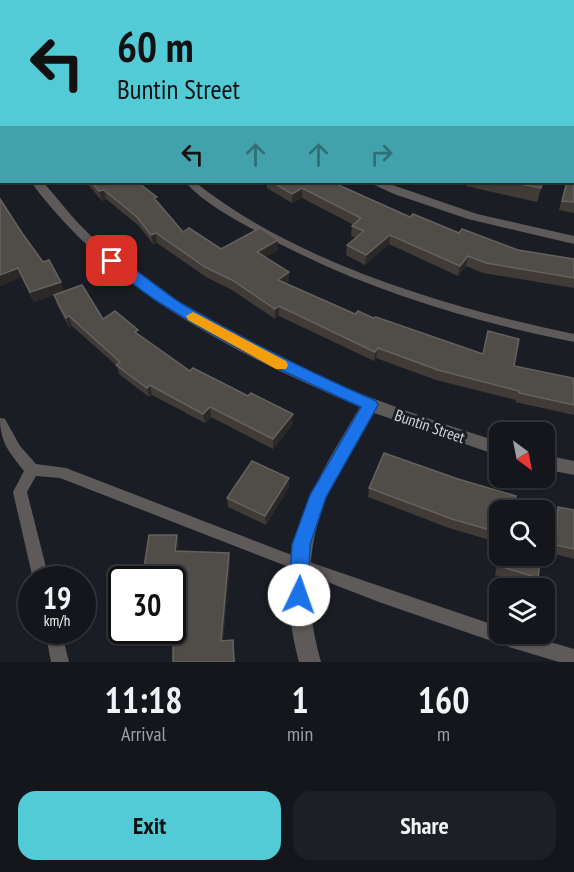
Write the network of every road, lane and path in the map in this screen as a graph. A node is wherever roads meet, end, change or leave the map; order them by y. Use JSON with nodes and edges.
{"nodes":[{"id":1,"x":38,"y":183,"type":"edge"},
{"id":2,"x":191,"y":183,"type":"edge"},
{"id":3,"x":377,"y":183,"type":"edge"},
{"id":4,"x":574,"y":240,"type":"edge"},
{"id":5,"x":574,"y":338,"type":"edge"},
{"id":6,"x":370,"y":405,"type":"junction"},
{"id":7,"x":0,"y":423,"type":"edge"},
{"id":8,"x":489,"y":446,"type":"edge"},
{"id":9,"x":555,"y":464,"type":"edge"},
{"id":10,"x":574,"y":468,"type":"edge"},
{"id":11,"x":32,"y":470,"type":"junction"},
{"id":12,"x":300,"y":565,"type":"junction"},
{"id":13,"x":38,"y":566,"type":"edge"},
{"id":14,"x":56,"y":644,"type":"edge"},
{"id":15,"x":574,"y":658,"type":"edge"},
{"id":16,"x":60,"y":662,"type":"edge"},
{"id":17,"x":310,"y":662,"type":"edge"}],
"edges":[{"from":1,"to":6,"type":"street","name":"Buntin Street"},
{"from":2,"to":5,"type":"lane"},
{"from":3,"to":4,"type":"street"},
{"from":6,"to":8,"type":"street","name":"Buntin Street"},
{"from":6,"to":12,"type":"street"},
{"from":7,"to":11,"type":"lane"},
{"from":9,"to":10,"type":"street"},
{"from":11,"to":12,"type":"lane"},
{"from":11,"to":13,"type":"lane"},
{"from":12,"to":15,"type":"lane"},
{"from":12,"to":17,"type":"street"},
{"from":14,"to":16,"type":"lane"}]}
